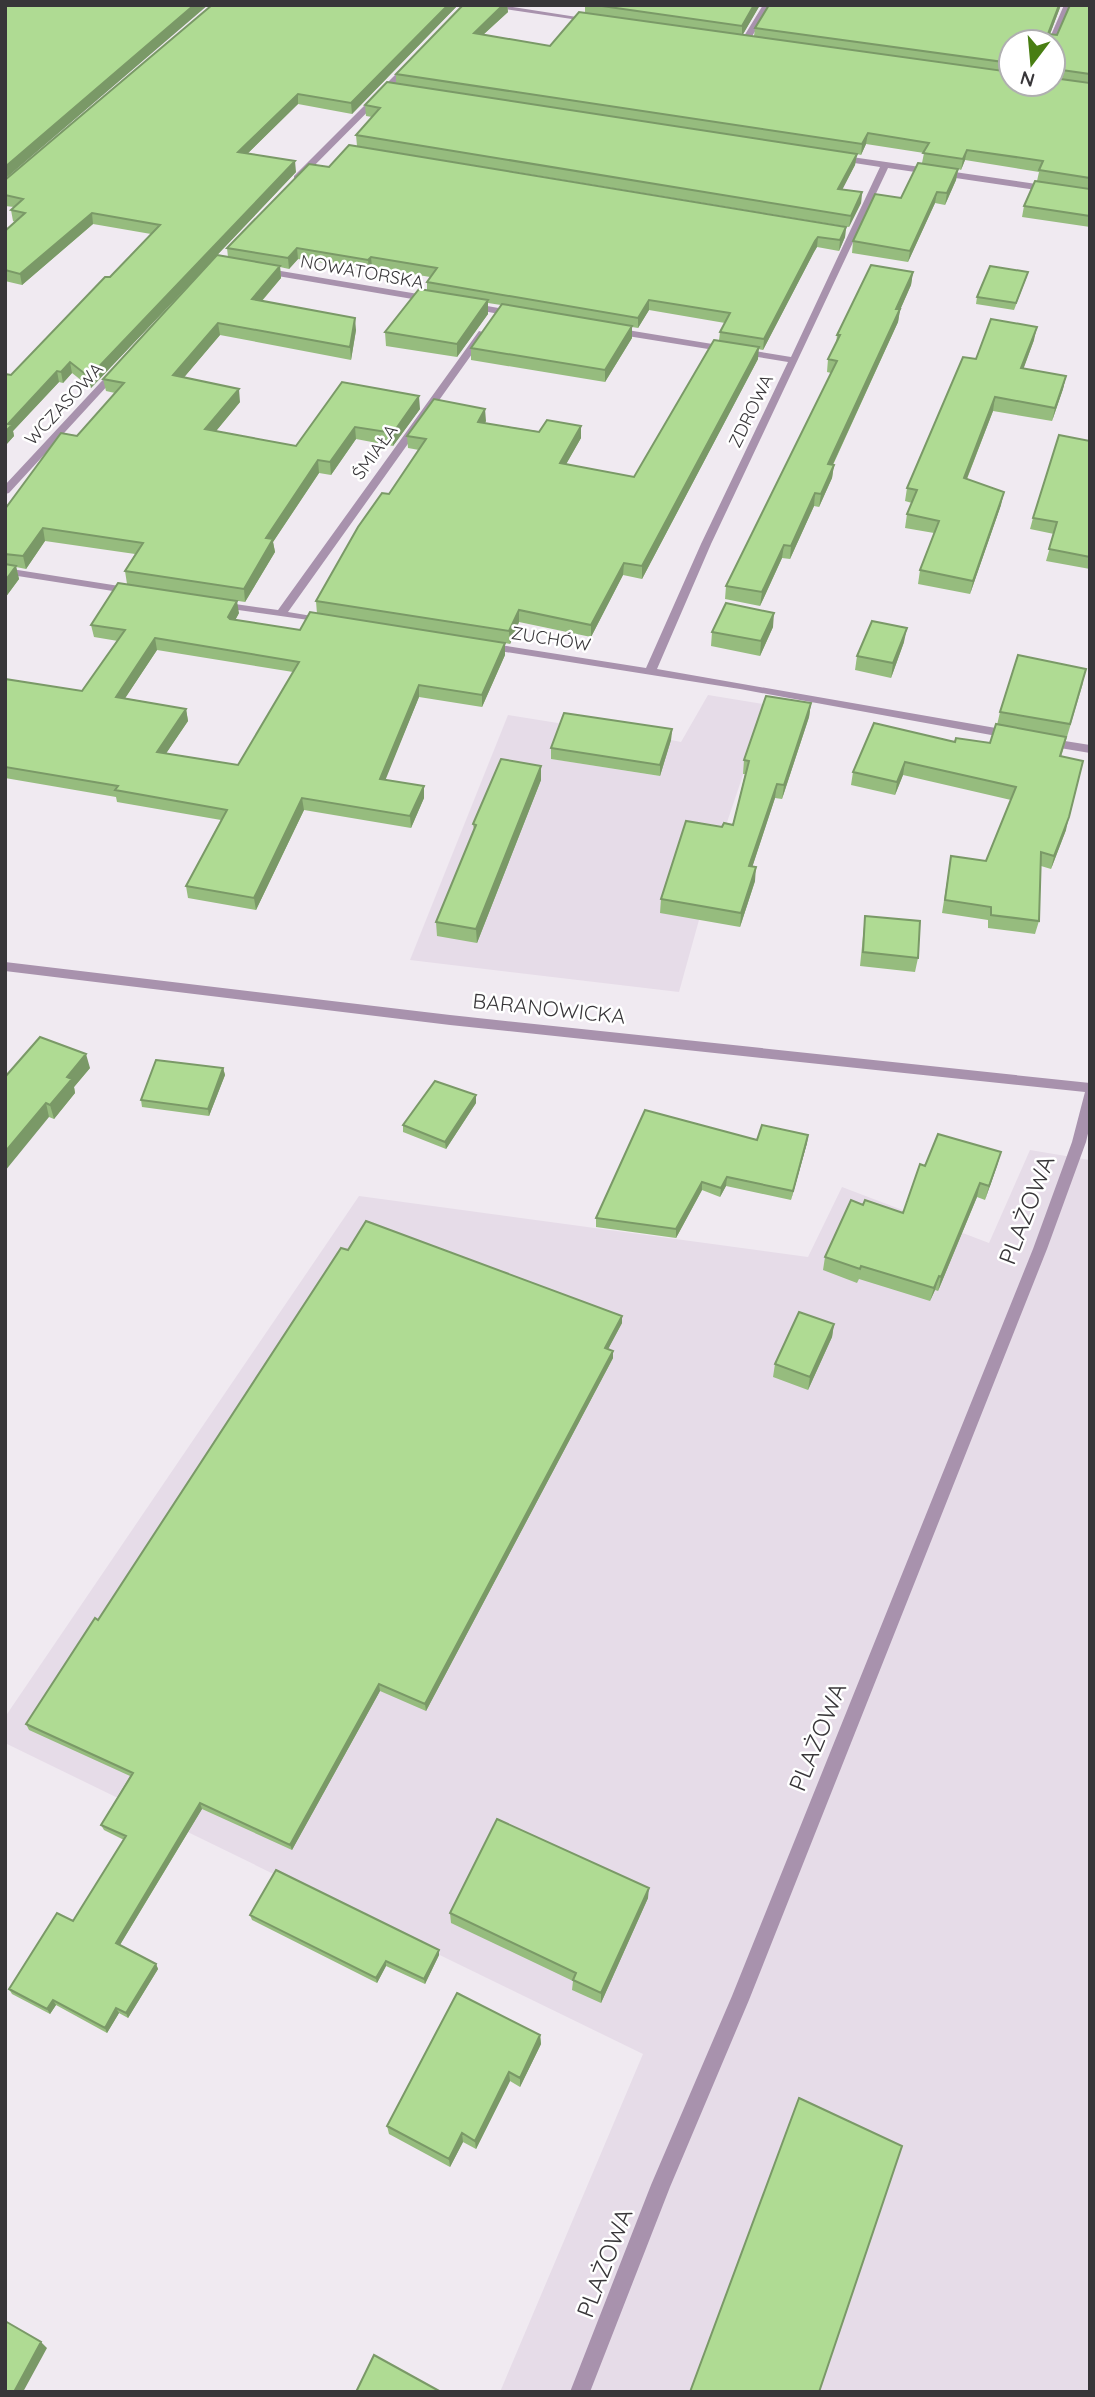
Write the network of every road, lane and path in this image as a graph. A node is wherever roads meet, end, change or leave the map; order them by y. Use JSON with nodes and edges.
{"nodes":[{"id":1,"x":482,"y":5,"type":"edge"},
{"id":2,"x":767,"y":5,"type":"edge"},
{"id":3,"x":1068,"y":5,"type":"edge"},
{"id":4,"x":607,"y":22,"type":"edge"},
{"id":5,"x":1058,"y":28,"type":"edge"},
{"id":6,"x":731,"y":39,"type":"edge"},
{"id":7,"x":745,"y":41,"type":"junction"},
{"id":8,"x":758,"y":43,"type":"edge"},
{"id":9,"x":414,"y":61,"type":"edge"},
{"id":10,"x":328,"y":146,"type":"junction"},
{"id":11,"x":339,"y":148,"type":"dead end"},
{"id":12,"x":831,"y":157,"type":"edge"},
{"id":13,"x":886,"y":165,"type":"junction"},
{"id":14,"x":290,"y":185,"type":"edge"},
{"id":15,"x":1062,"y":191,"type":"edge"},
{"id":16,"x":843,"y":231,"type":"edge"},
{"id":17,"x":855,"y":233,"type":"junction"},
{"id":18,"x":256,"y":269,"type":"edge"},
{"id":19,"x":444,"y":302,"type":"edge"},
{"id":20,"x":457,"y":304,"type":"edge"},
{"id":21,"x":498,"y":311,"type":"junction"},
{"id":22,"x":525,"y":316,"type":"edge"},
{"id":23,"x":606,"y":329,"type":"edge"},
{"id":24,"x":793,"y":360,"type":"junction"},
{"id":25,"x":124,"y":362,"type":"edge"},
{"id":26,"x":5,"y":491,"type":"edge"},
{"id":27,"x":5,"y":571,"type":"edge"},
{"id":28,"x":143,"y":593,"type":"edge"},
{"id":29,"x":212,"y":603,"type":"edge"},
{"id":30,"x":281,"y":614,"type":"junction"},
{"id":31,"x":335,"y":622,"type":"edge"},
{"id":32,"x":472,"y":644,"type":"edge"},
{"id":33,"x":650,"y":672,"type":"junction"},
{"id":34,"x":1022,"y":737,"type":"edge"},
{"id":35,"x":1036,"y":740,"type":"edge"},
{"id":36,"x":1090,"y":749,"type":"edge"},
{"id":37,"x":5,"y":966,"type":"edge"},
{"id":38,"x":1090,"y":1088,"type":"edge"},
{"id":39,"x":1090,"y":1096,"type":"edge"},
{"id":40,"x":580,"y":2392,"type":"edge"}],
"edges":[{"from":1,"to":4,"type":"street"},
{"from":2,"to":7,"type":"street"},
{"from":3,"to":5,"type":"street"},
{"from":6,"to":7,"type":"street"},
{"from":7,"to":8,"type":"street"},
{"from":9,"to":10,"type":"street"},
{"from":10,"to":11,"type":"street"},
{"from":10,"to":14,"type":"street"},
{"from":12,"to":13,"type":"street"},
{"from":13,"to":15,"type":"street"},
{"from":13,"to":17,"type":"street","name":"ZDROWA"},
{"from":16,"to":17,"type":"street"},
{"from":17,"to":24,"type":"street","name":"ZDROWA"},
{"from":18,"to":19,"type":"street","name":"NOWATORSKA"},
{"from":20,"to":21,"type":"street"},
{"from":21,"to":22,"type":"street"},
{"from":21,"to":30,"type":"street","name":"ŚMIAŁA"},
{"from":23,"to":24,"type":"street"},
{"from":24,"to":33,"type":"street","name":"ZDROWA"},
{"from":25,"to":26,"type":"street","name":"WCZASOWA"},
{"from":27,"to":28,"type":"street"},
{"from":29,"to":30,"type":"street"},
{"from":30,"to":31,"type":"street"},
{"from":32,"to":33,"type":"street","name":"ZUCHÓW"},
{"from":33,"to":34,"type":"street","name":"ZUCHÓW"},
{"from":35,"to":36,"type":"street"},
{"from":37,"to":38,"type":"street","name":"BARANOWICKA"},
{"from":39,"to":40,"type":"street","name":"PLAŻOWA"}]}
